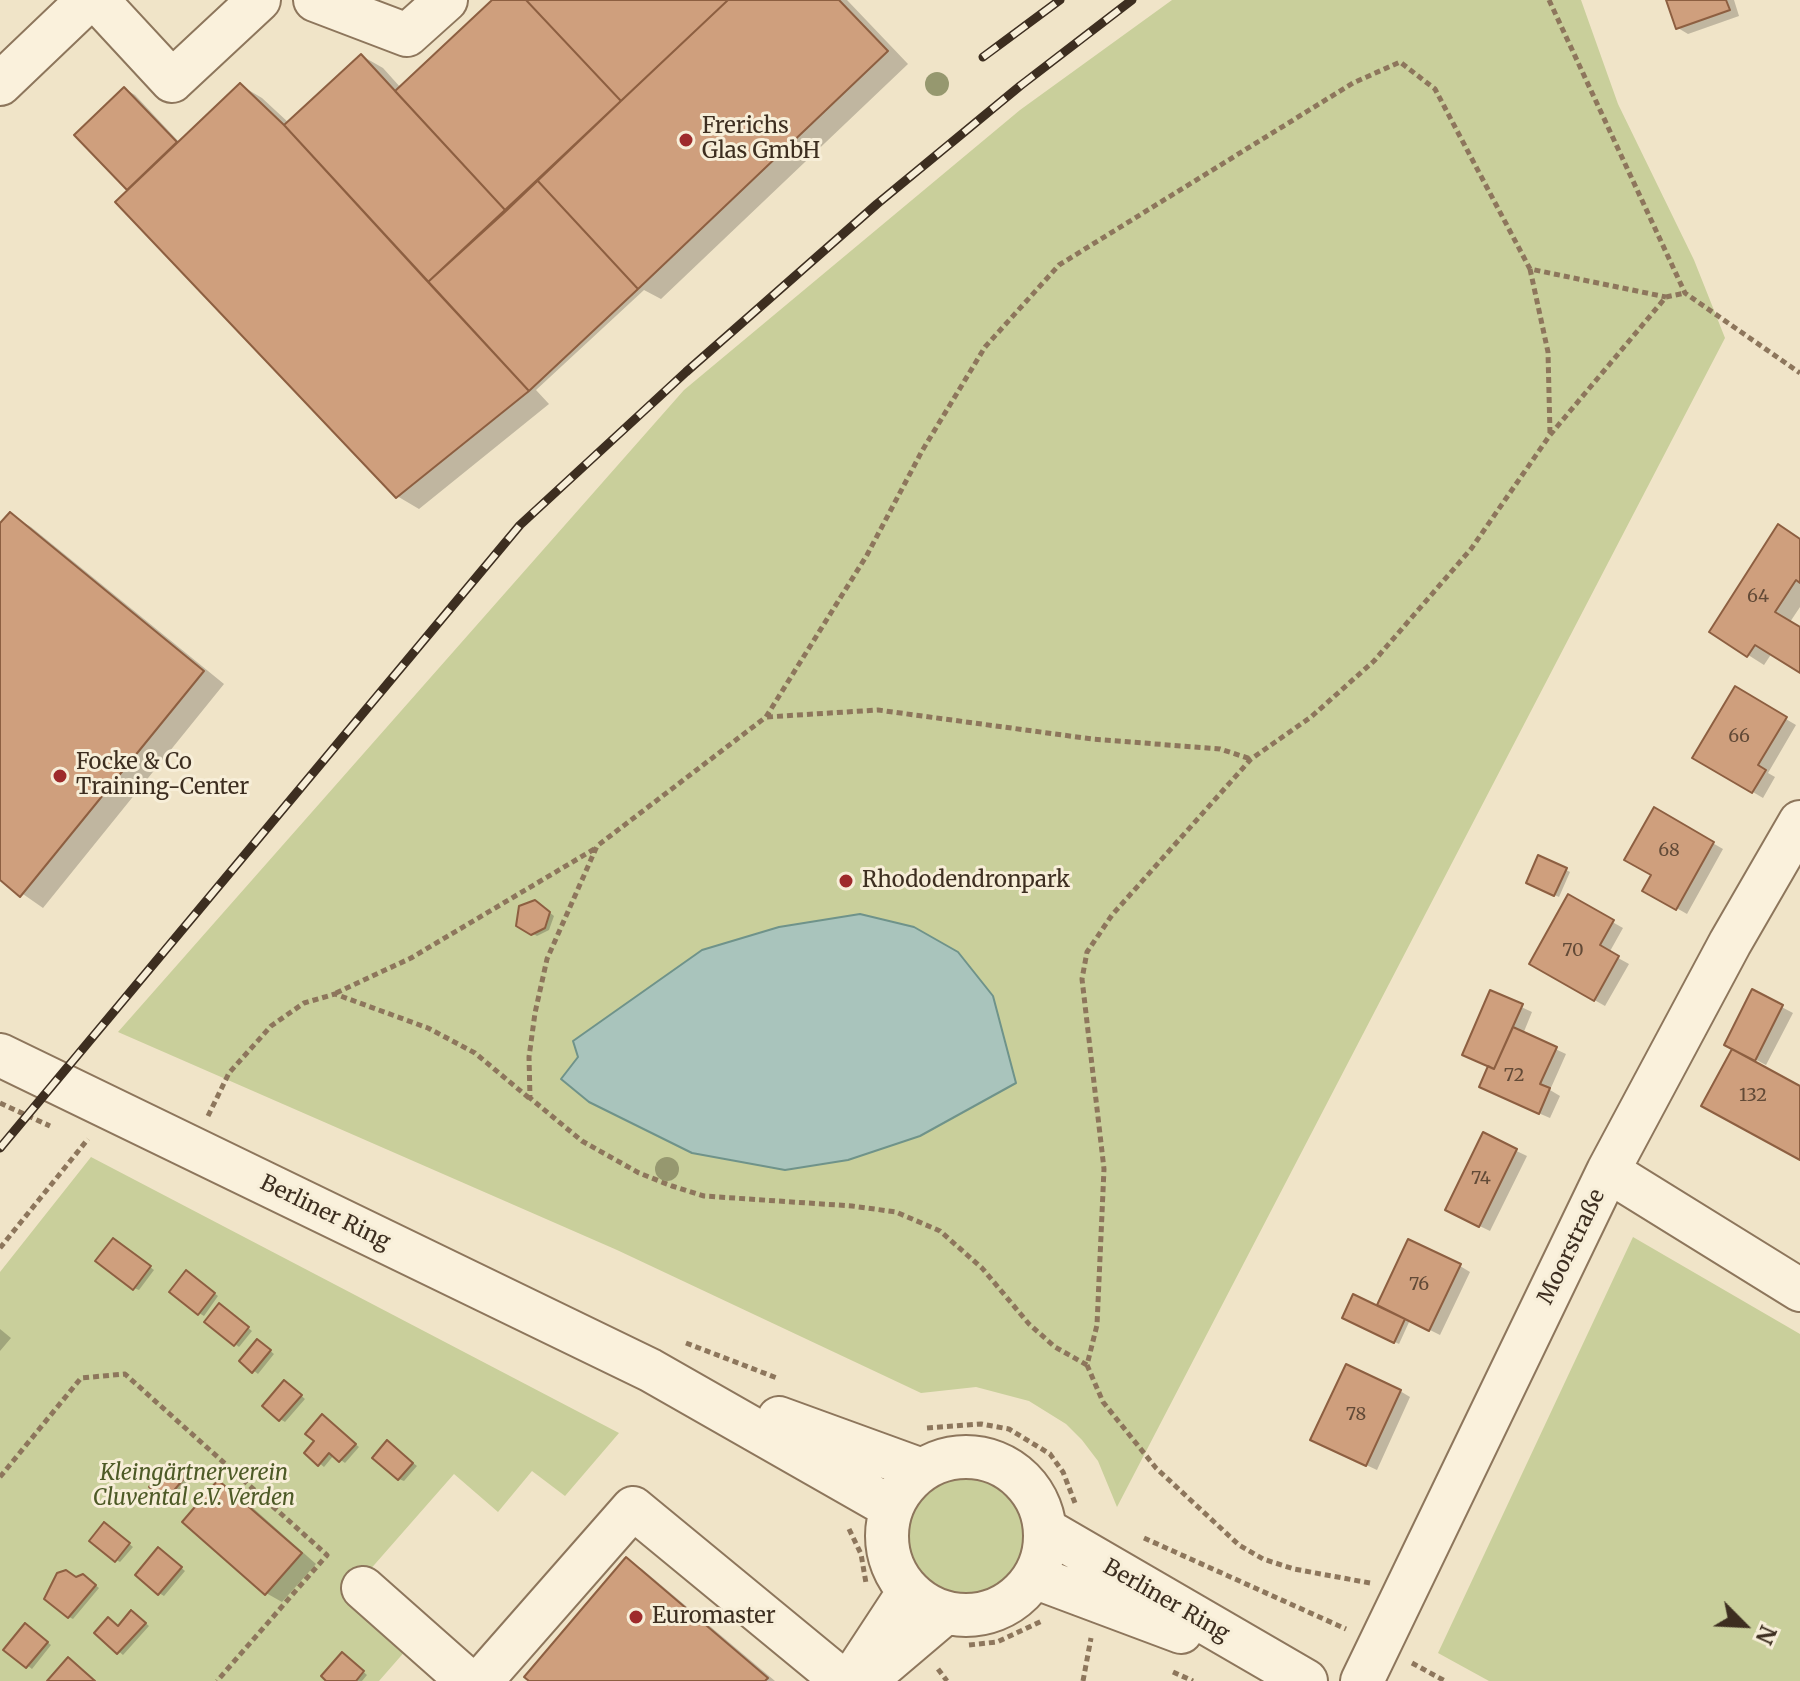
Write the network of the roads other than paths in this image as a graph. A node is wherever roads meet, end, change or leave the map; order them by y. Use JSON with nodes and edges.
{"nodes":[{"id":1,"x":88,"y":0,"type":"edge"},
{"id":2,"x":97,"y":0,"type":"edge"},
{"id":3,"x":259,"y":0,"type":"edge"},
{"id":4,"x":315,"y":0,"type":"edge"},
{"id":5,"x":446,"y":0,"type":"edge"},
{"id":6,"x":0,"y":84,"type":"edge"},
{"id":7,"x":1800,"y":822,"type":"edge"},
{"id":8,"x":0,"y":1055,"type":"edge"},
{"id":9,"x":1608,"y":1171,"type":"junction"},
{"id":10,"x":1800,"y":1290,"type":"edge"},
{"id":11,"x":650,"y":1370,"type":"junction"},
{"id":12,"x":922,"y":1470,"type":"junction"},
{"id":13,"x":892,"y":1508,"type":"junction"},
{"id":14,"x":1046,"y":1530,"type":"junction"},
{"id":15,"x":1034,"y":1577,"type":"junction"},
{"id":16,"x":363,"y":1588,"type":"dead end"},
{"id":17,"x":909,"y":1591,"type":"junction"},
{"id":18,"x":950,"y":1632,"type":"junction"},
{"id":19,"x":1296,"y":1676,"type":"edge"},
{"id":20,"x":468,"y":1681,"type":"edge"},
{"id":21,"x":481,"y":1681,"type":"edge"},
{"id":22,"x":843,"y":1681,"type":"edge"},
{"id":23,"x":850,"y":1681,"type":"edge"},
{"id":24,"x":865,"y":1681,"type":"edge"},
{"id":25,"x":1362,"y":1681,"type":"edge"}],
"edges":[{"from":1,"to":6,"type":"street"},
{"from":2,"to":3,"type":"street"},
{"from":4,"to":5,"type":"street"},
{"from":7,"to":9,"type":"street","name":"Moorstraße"},
{"from":8,"to":11,"type":"street","name":"Berliner Ring"},
{"from":9,"to":10,"type":"street"},
{"from":9,"to":25,"type":"street","name":"Moorstraße"},
{"from":11,"to":12,"type":"street","name":"Berliner Ring"},
{"from":11,"to":13,"type":"street","name":"Berliner Ring"},
{"from":12,"to":13,"type":"street"},
{"from":12,"to":14,"type":"street"},
{"from":13,"to":17,"type":"street"},
{"from":14,"to":15,"type":"street"},
{"from":14,"to":19,"type":"street","name":"Berliner Ring"},
{"from":15,"to":18,"type":"street"},
{"from":15,"to":19,"type":"street","name":"Berliner Ring"},
{"from":16,"to":20,"type":"street"},
{"from":17,"to":18,"type":"street"},
{"from":17,"to":23,"type":"street"},
{"from":18,"to":24,"type":"street"},
{"from":21,"to":22,"type":"street"}]}
